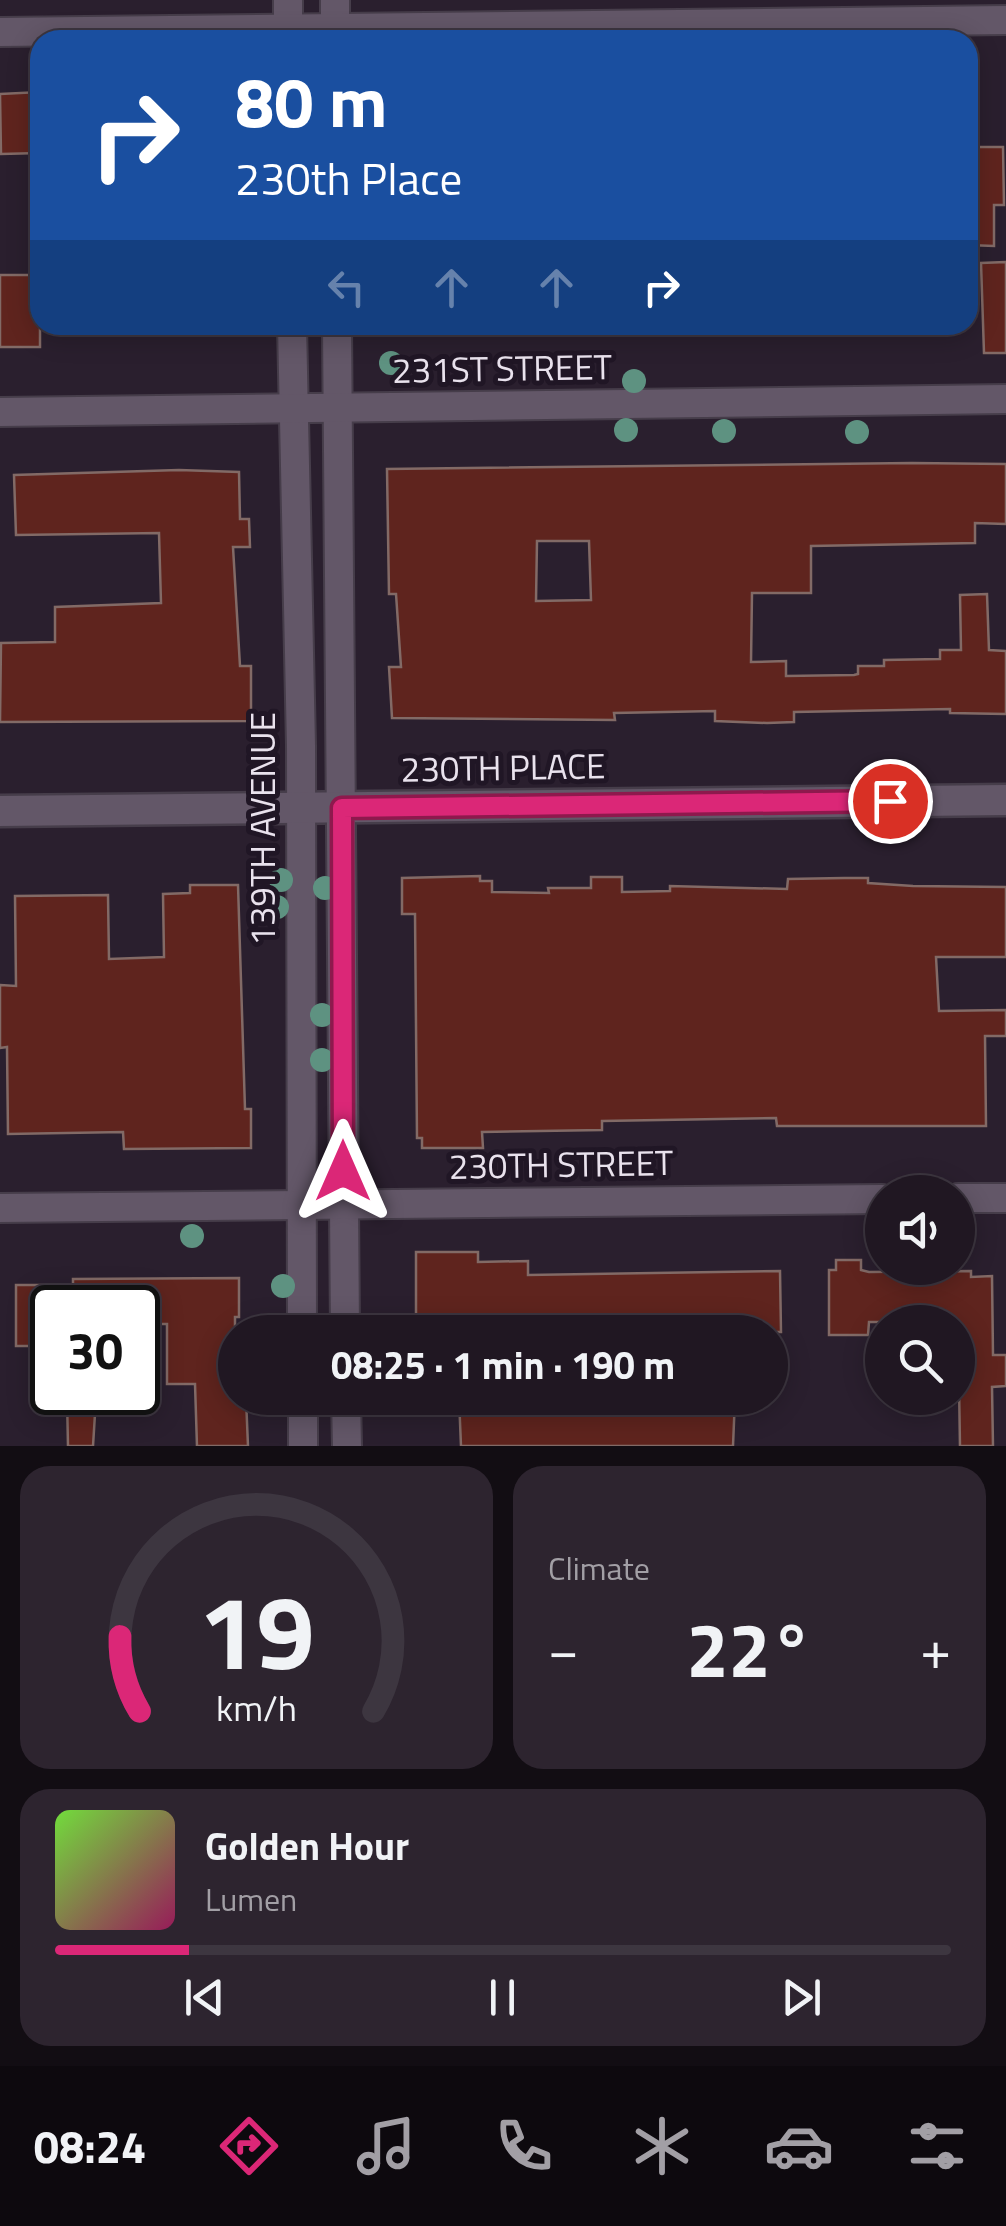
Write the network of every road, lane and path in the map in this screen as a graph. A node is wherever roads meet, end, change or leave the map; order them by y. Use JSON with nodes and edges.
{"nodes":[{"id":1,"x":288,"y":0,"type":"edge"},
{"id":2,"x":335,"y":0,"type":"edge"},
{"id":3,"x":1006,"y":20,"type":"edge"},
{"id":4,"x":288,"y":30,"type":"edge"},
{"id":5,"x":335,"y":30,"type":"edge"},
{"id":6,"x":559,"y":30,"type":"edge"},
{"id":7,"x":0,"y":32,"type":"edge"},
{"id":8,"x":30,"y":32,"type":"edge"},
{"id":9,"x":292,"y":335,"type":"edge"},
{"id":10,"x":337,"y":335,"type":"edge"},
{"id":11,"x":1006,"y":400,"type":"edge"},
{"id":12,"x":294,"y":409,"type":"junction"},
{"id":13,"x":337,"y":409,"type":"junction"},
{"id":14,"x":0,"y":412,"type":"edge"},
{"id":15,"x":1006,"y":800,"type":"edge"},
{"id":16,"x":301,"y":808,"type":"junction"},
{"id":17,"x":342,"y":808,"type":"junction"},
{"id":18,"x":0,"y":811,"type":"edge"},
{"id":19,"x":975,"y":1198,"type":"edge"},
{"id":20,"x":1006,"y":1198,"type":"edge"},
{"id":21,"x":865,"y":1199,"type":"edge"},
{"id":22,"x":301,"y":1205,"type":"junction"},
{"id":23,"x":343,"y":1205,"type":"junction"},
{"id":24,"x":0,"y":1208,"type":"edge"},
{"id":25,"x":302,"y":1315,"type":"edge"},
{"id":26,"x":345,"y":1315,"type":"edge"},
{"id":27,"x":302,"y":1415,"type":"edge"},
{"id":28,"x":346,"y":1415,"type":"edge"},
{"id":29,"x":303,"y":1446,"type":"edge"},
{"id":30,"x":347,"y":1446,"type":"edge"}],
"edges":[{"from":1,"to":4,"type":"street"},
{"from":2,"to":5,"type":"street"},
{"from":3,"to":6,"type":"street"},
{"from":7,"to":8,"type":"street"},
{"from":9,"to":12,"type":"street","name":"139TH AVENUE"},
{"from":10,"to":13,"type":"street"},
{"from":11,"to":13,"type":"street","name":"231ST STREET"},
{"from":12,"to":13,"type":"street","name":"231ST STREET"},
{"from":12,"to":14,"type":"street","name":"231ST STREET"},
{"from":12,"to":16,"type":"street","name":"139TH AVENUE"},
{"from":13,"to":17,"type":"street"},
{"from":15,"to":17,"type":"street","name":"230TH PLACE"},
{"from":16,"to":17,"type":"street","name":"230TH PLACE"},
{"from":16,"to":18,"type":"street","name":"230TH PLACE"},
{"from":16,"to":22,"type":"street","name":"139TH AVENUE"},
{"from":17,"to":23,"type":"street"},
{"from":19,"to":20,"type":"street"},
{"from":21,"to":23,"type":"street","name":"230TH STREET"},
{"from":22,"to":23,"type":"street","name":"230TH STREET"},
{"from":22,"to":24,"type":"street","name":"230TH STREET"},
{"from":22,"to":25,"type":"street","name":"139TH AVENUE"},
{"from":23,"to":26,"type":"street"},
{"from":27,"to":29,"type":"street"},
{"from":28,"to":30,"type":"street"}]}
